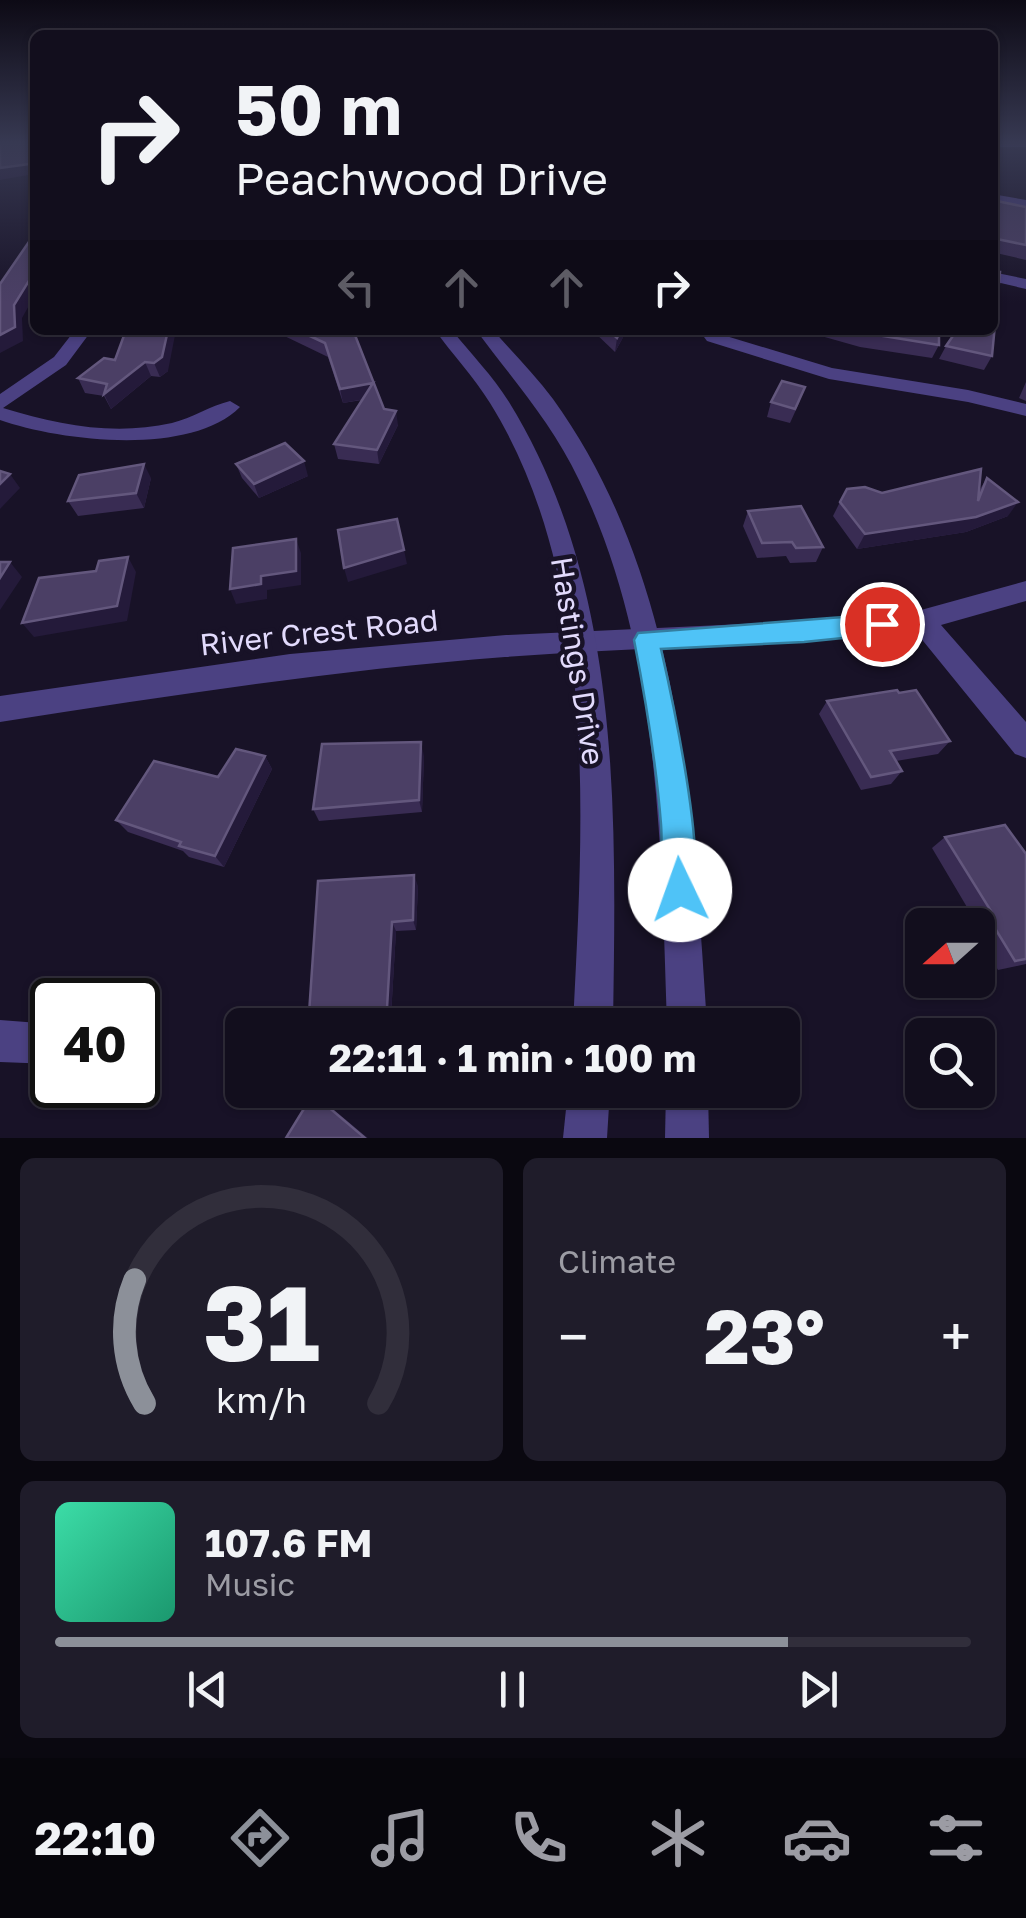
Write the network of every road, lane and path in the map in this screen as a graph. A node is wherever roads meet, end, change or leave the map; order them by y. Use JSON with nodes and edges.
{"nodes":[{"id":1,"x":998,"y":199,"type":"edge"},
{"id":2,"x":1026,"y":204,"type":"edge"},
{"id":3,"x":998,"y":277,"type":"edge"},
{"id":4,"x":1026,"y":284,"type":"edge"},
{"id":5,"x":80,"y":335,"type":"edge"},
{"id":6,"x":447,"y":335,"type":"edge"},
{"id":7,"x":489,"y":335,"type":"edge"},
{"id":8,"x":712,"y":337,"type":"dead end"},
{"id":9,"x":0,"y":403,"type":"edge"},
{"id":10,"x":230,"y":407,"type":"dead end"},
{"id":11,"x":1026,"y":410,"type":"edge"},
{"id":12,"x":0,"y":413,"type":"edge"},
{"id":13,"x":1026,"y":591,"type":"edge"},
{"id":14,"x":921,"y":620,"type":"junction"},
{"id":15,"x":646,"y":640,"type":"junction"},
{"id":16,"x":581,"y":642,"type":"junction"},
{"id":17,"x":0,"y":709,"type":"edge"},
{"id":18,"x":1026,"y":744,"type":"edge"},
{"id":19,"x":594,"y":1008,"type":"edge"},
{"id":20,"x":686,"y":1008,"type":"edge"},
{"id":21,"x":0,"y":1041,"type":"edge"},
{"id":22,"x":30,"y":1043,"type":"edge"},
{"id":23,"x":588,"y":1108,"type":"edge"},
{"id":24,"x":687,"y":1108,"type":"edge"},
{"id":25,"x":585,"y":1138,"type":"edge"},
{"id":26,"x":687,"y":1138,"type":"edge"}],
"edges":[{"from":1,"to":2,"type":"street"},
{"from":3,"to":4,"type":"street"},
{"from":5,"to":9,"type":"street"},
{"from":6,"to":16,"type":"street","name":"Hastings Drive"},
{"from":7,"to":15,"type":"street","name":"Hastings Drive"},
{"from":8,"to":11,"type":"street"},
{"from":10,"to":12,"type":"street"},
{"from":13,"to":14,"type":"street","name":"River Crest Road"},
{"from":14,"to":15,"type":"street","name":"River Crest Road"},
{"from":14,"to":18,"type":"street"},
{"from":15,"to":16,"type":"street","name":"River Crest Road"},
{"from":15,"to":20,"type":"street","name":"Hastings Drive"},
{"from":16,"to":17,"type":"street","name":"River Crest Road"},
{"from":16,"to":19,"type":"street","name":"Hastings Drive"},
{"from":21,"to":22,"type":"street"},
{"from":23,"to":25,"type":"street"},
{"from":24,"to":26,"type":"street"}]}
